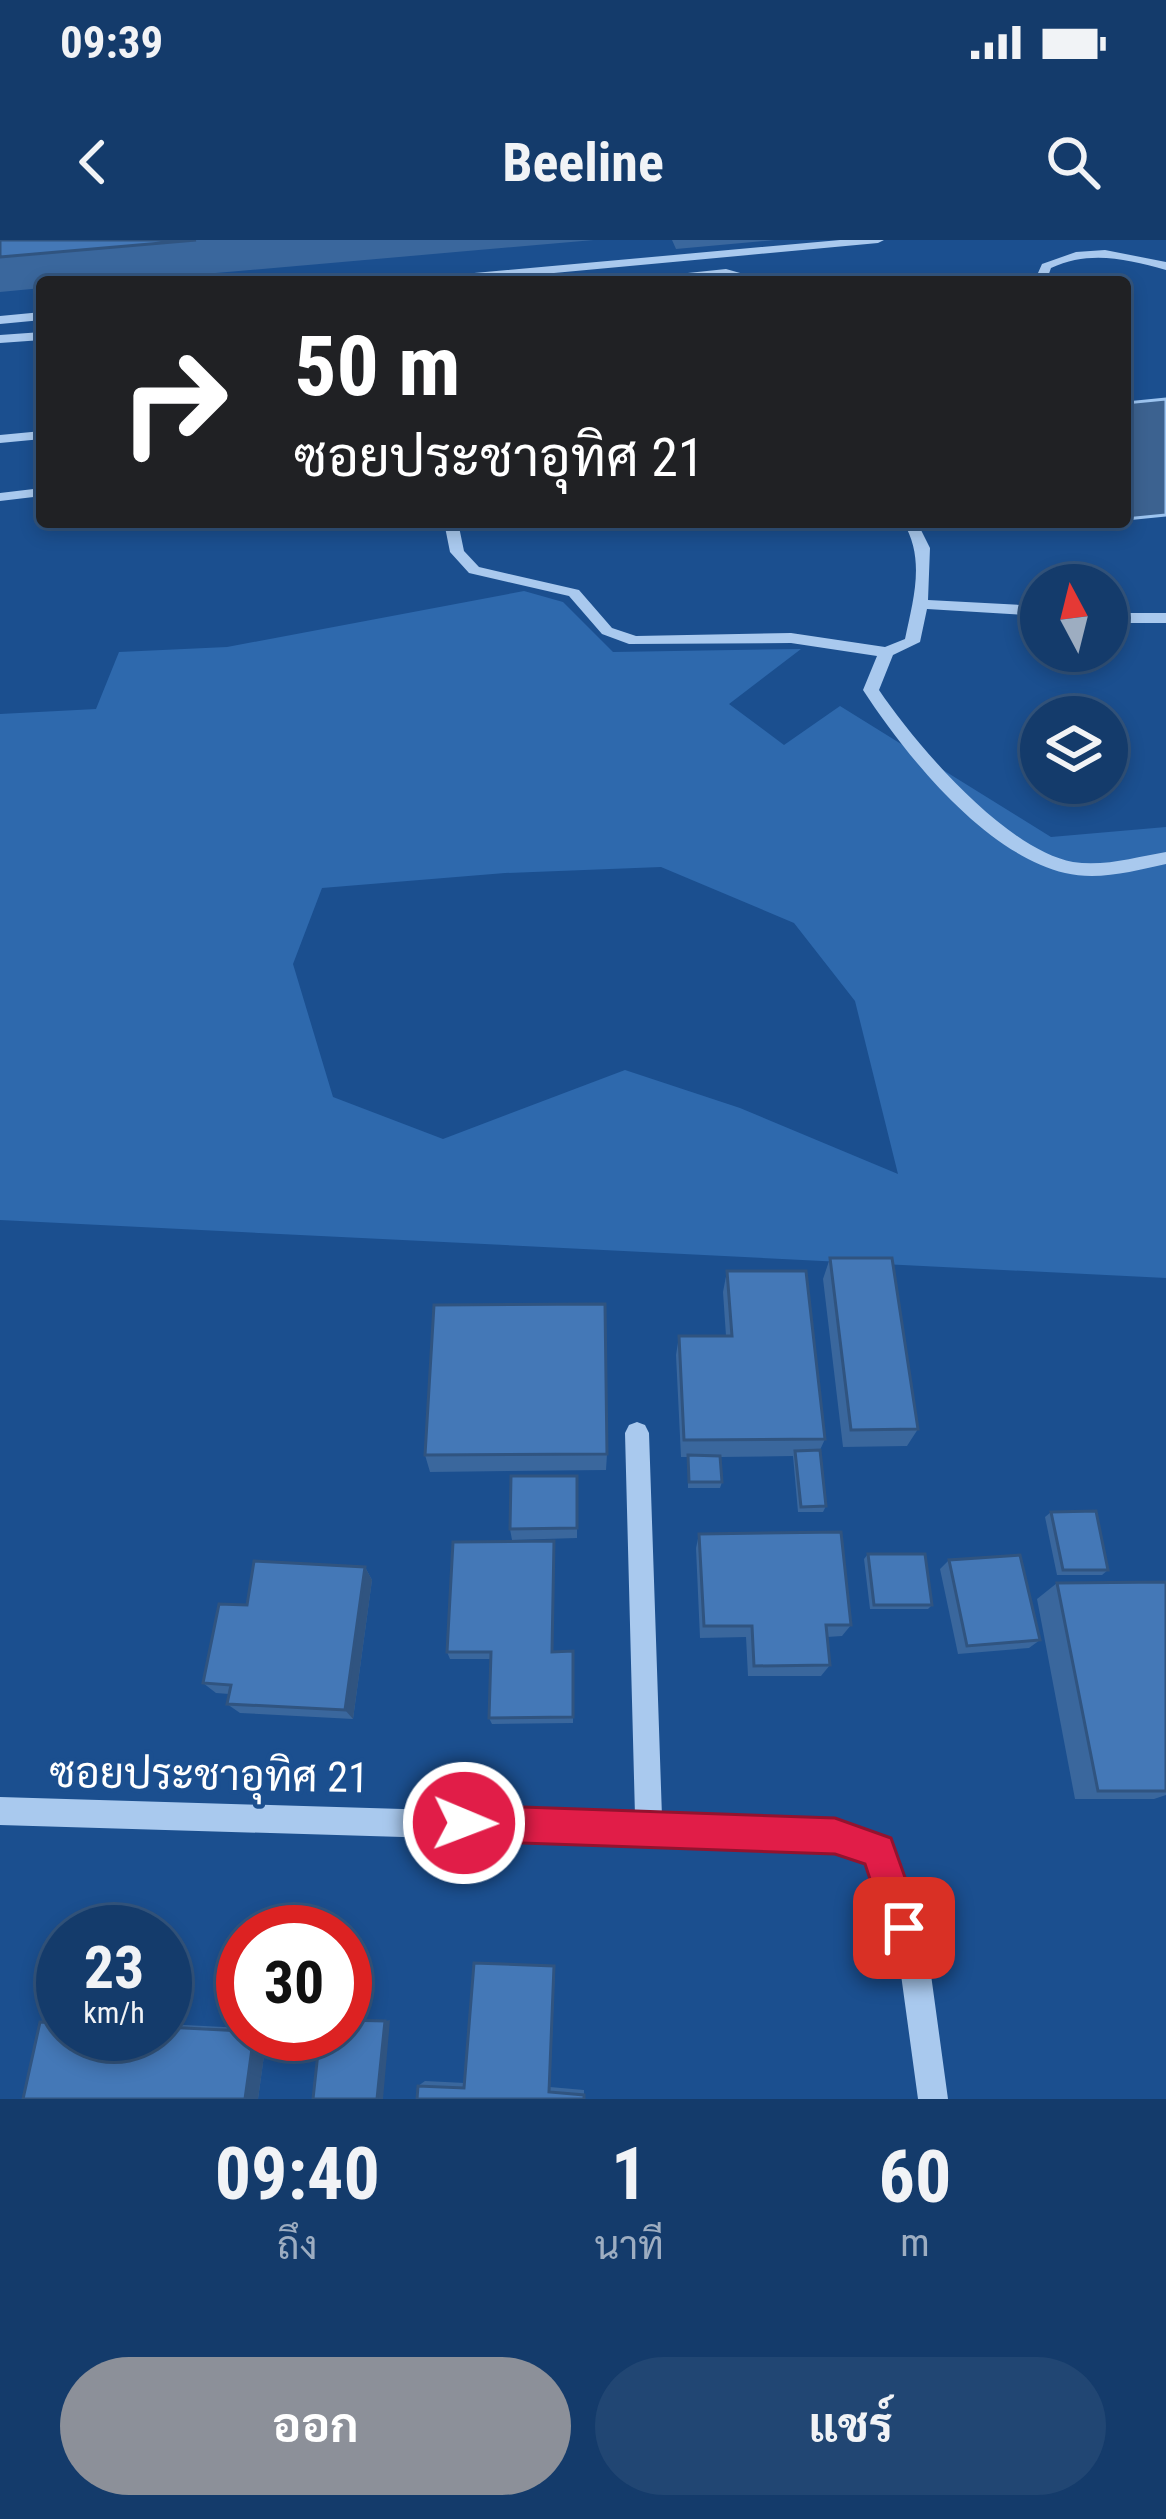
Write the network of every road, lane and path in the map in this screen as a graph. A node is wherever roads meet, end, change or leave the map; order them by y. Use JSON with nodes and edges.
{"nodes":[{"id":1,"x":878,"y":240,"type":"edge"},
{"id":2,"x":1166,"y":266,"type":"edge"},
{"id":3,"x":485,"y":276,"type":"edge"},
{"id":4,"x":697,"y":276,"type":"edge"},
{"id":5,"x":739,"y":276,"type":"edge"},
{"id":6,"x":1042,"y":276,"type":"edge"},
{"id":7,"x":36,"y":317,"type":"edge"},
{"id":8,"x":0,"y":320,"type":"edge"},
{"id":9,"x":36,"y":336,"type":"edge"},
{"id":10,"x":0,"y":339,"type":"edge"},
{"id":11,"x":36,"y":436,"type":"edge"},
{"id":12,"x":0,"y":439,"type":"edge"},
{"id":13,"x":36,"y":493,"type":"edge"},
{"id":14,"x":0,"y":497,"type":"edge"},
{"id":15,"x":452,"y":528,"type":"edge"},
{"id":16,"x":915,"y":528,"type":"edge"},
{"id":17,"x":920,"y":604,"type":"junction"},
{"id":18,"x":1020,"y":610,"type":"edge"},
{"id":19,"x":1128,"y":618,"type":"edge"},
{"id":20,"x":1148,"y":618,"type":"junction"},
{"id":21,"x":1166,"y":618,"type":"edge"},
{"id":22,"x":1166,"y":642,"type":"edge"},
{"id":23,"x":886,"y":652,"type":"junction"},
{"id":24,"x":1166,"y":858,"type":"edge"},
{"id":25,"x":638,"y":1433,"type":"dead end"},
{"id":26,"x":0,"y":1811,"type":"edge"},
{"id":27,"x":649,"y":1828,"type":"junction"},
{"id":28,"x":933,"y":2099,"type":"edge"}],
"edges":[{"from":1,"to":3,"type":"street"},
{"from":2,"to":6,"type":"street"},
{"from":4,"to":5,"type":"street"},
{"from":7,"to":8,"type":"street"},
{"from":9,"to":10,"type":"street"},
{"from":11,"to":12,"type":"street"},
{"from":13,"to":14,"type":"street"},
{"from":15,"to":23,"type":"street"},
{"from":16,"to":17,"type":"street"},
{"from":17,"to":18,"type":"street"},
{"from":17,"to":23,"type":"street"},
{"from":19,"to":20,"type":"street"},
{"from":20,"to":21,"type":"street"},
{"from":20,"to":22,"type":"street"},
{"from":23,"to":24,"type":"street"},
{"from":25,"to":27,"type":"street"},
{"from":26,"to":27,"type":"street","name":"ซอยประชาอุทิศ 21"},
{"from":27,"to":28,"type":"street","name":"ซอยประชาอุทิศ 21"}]}
